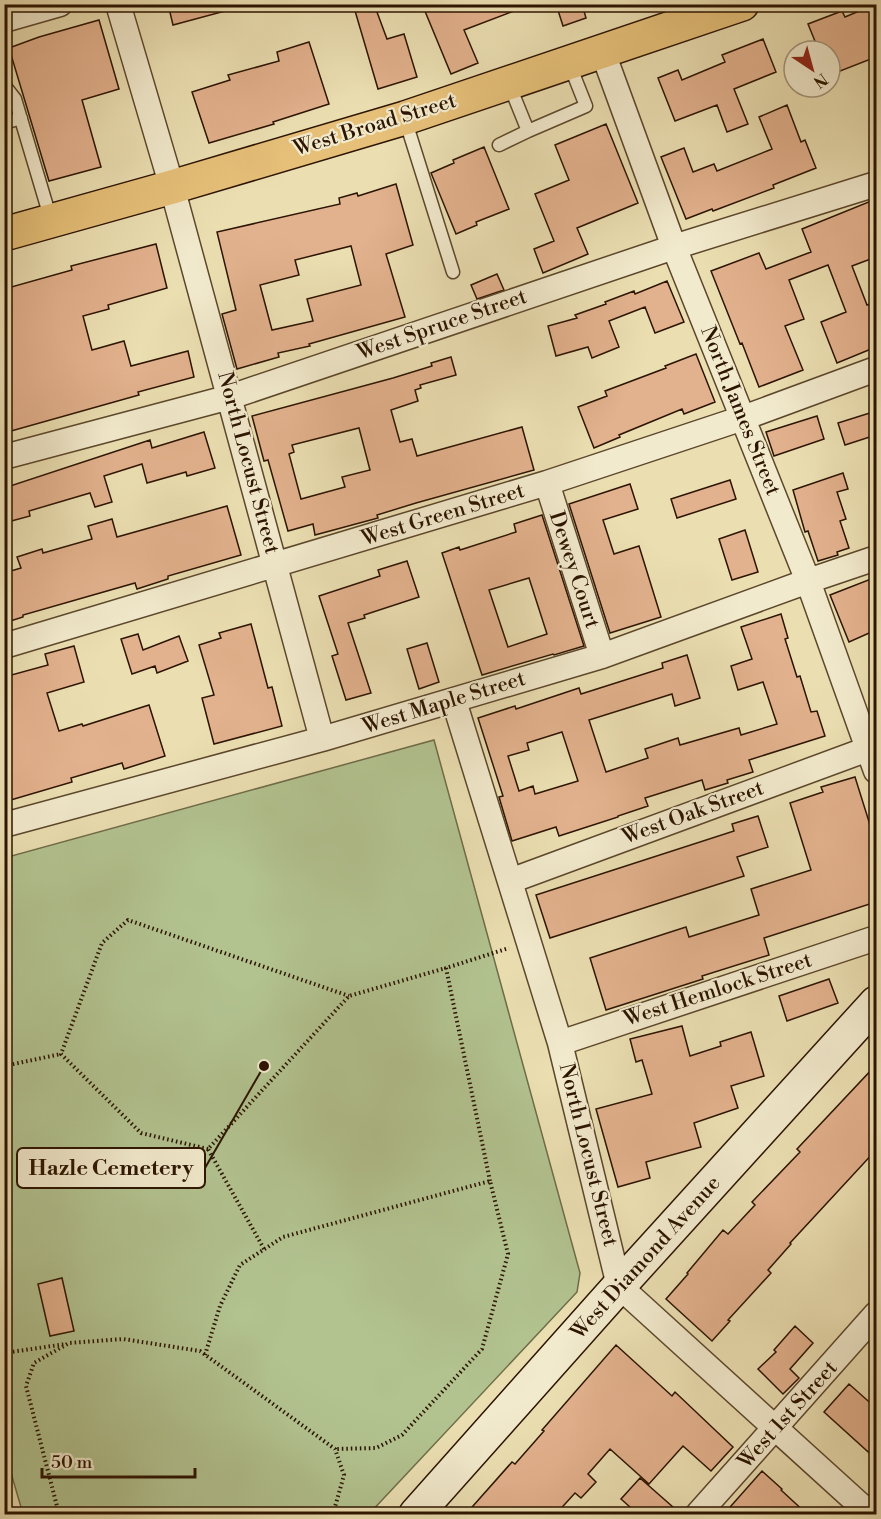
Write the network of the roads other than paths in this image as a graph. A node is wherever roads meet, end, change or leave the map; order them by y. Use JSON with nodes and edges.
{"nodes":[{"id":1,"x":60,"y":4,"type":"edge"},
{"id":2,"x":118,"y":4,"type":"edge"},
{"id":3,"x":742,"y":4,"type":"edge"},
{"id":4,"x":4,"y":20,"type":"edge"},
{"id":5,"x":602,"y":50,"type":"junction"},
{"id":6,"x":569,"y":62,"type":"junction"},
{"id":7,"x":508,"y":83,"type":"junction"},
{"id":8,"x":4,"y":86,"type":"edge"},
{"id":9,"x":21,"y":118,"type":"junction"},
{"id":10,"x":405,"y":118,"type":"junction"},
{"id":11,"x":4,"y":123,"type":"edge"},
{"id":12,"x":528,"y":131,"type":"junction"},
{"id":13,"x":499,"y":145,"type":"dead end"},
{"id":14,"x":876,"y":184,"type":"edge"},
{"id":15,"x":172,"y":187,"type":"junction"},
{"id":16,"x":51,"y":221,"type":"junction"},
{"id":17,"x":4,"y":234,"type":"edge"},
{"id":18,"x":674,"y":247,"type":"junction"},
{"id":19,"x":453,"y":272,"type":"dead end"},
{"id":20,"x":876,"y":369,"type":"edge"},
{"id":21,"x":230,"y":398,"type":"junction"},
{"id":22,"x":743,"y":418,"type":"junction"},
{"id":23,"x":4,"y":457,"type":"edge"},
{"id":24,"x":547,"y":483,"type":"junction"},
{"id":25,"x":876,"y":558,"type":"edge"},
{"id":26,"x":275,"y":565,"type":"junction"},
{"id":27,"x":808,"y":580,"type":"junction"},
{"id":28,"x":4,"y":646,"type":"edge"},
{"id":29,"x":602,"y":656,"type":"junction"},
{"id":30,"x":454,"y":701,"type":"junction"},
{"id":31,"x":322,"y":739,"type":"junction"},
{"id":32,"x":872,"y":747,"type":"edge"},
{"id":33,"x":876,"y":771,"type":"edge"},
{"id":34,"x":4,"y":825,"type":"edge"},
{"id":35,"x":510,"y":881,"type":"junction"},
{"id":36,"x":876,"y":938,"type":"edge"},
{"id":37,"x":876,"y":1003,"type":"edge"},
{"id":38,"x":560,"y":1042,"type":"junction"},
{"id":39,"x":619,"y":1286,"type":"junction"},
{"id":40,"x":876,"y":1314,"type":"edge"},
{"id":41,"x":777,"y":1428,"type":"junction"},
{"id":42,"x":416,"y":1515,"type":"edge"},
{"id":43,"x":698,"y":1515,"type":"edge"},
{"id":44,"x":870,"y":1515,"type":"edge"}],
"edges":[{"from":1,"to":4,"type":"street"},
{"from":2,"to":15,"type":"street","name":"North Locust Street"},
{"from":3,"to":5,"type":"highway","name":"West Broad Street"},
{"from":5,"to":6,"type":"highway","name":"West Broad Street"},
{"from":5,"to":18,"type":"street","name":"North James Street"},
{"from":6,"to":7,"type":"highway","name":"West Broad Street"},
{"from":6,"to":12,"type":"lane"},
{"from":7,"to":10,"type":"highway","name":"West Broad Street"},
{"from":7,"to":12,"type":"lane"},
{"from":8,"to":9,"type":"lane"},
{"from":9,"to":11,"type":"lane"},
{"from":9,"to":16,"type":"lane"},
{"from":10,"to":15,"type":"highway","name":"West Broad Street"},
{"from":10,"to":19,"type":"lane"},
{"from":12,"to":13,"type":"lane"},
{"from":14,"to":18,"type":"street","name":"West Spruce Street"},
{"from":15,"to":16,"type":"highway","name":"West Broad Street"},
{"from":15,"to":21,"type":"street","name":"North Locust Street"},
{"from":16,"to":17,"type":"highway","name":"West Broad Street"},
{"from":18,"to":21,"type":"street","name":"West Spruce Street"},
{"from":18,"to":22,"type":"street","name":"North James Street"},
{"from":20,"to":22,"type":"street","name":"West Green Street"},
{"from":21,"to":23,"type":"street","name":"West Spruce Street"},
{"from":21,"to":26,"type":"street","name":"North Locust Street"},
{"from":22,"to":24,"type":"street","name":"West Green Street"},
{"from":22,"to":27,"type":"street","name":"North James Street"},
{"from":24,"to":26,"type":"street","name":"West Green Street"},
{"from":24,"to":29,"type":"street","name":"Dewey Court"},
{"from":25,"to":27,"type":"street","name":"West Maple Street"},
{"from":26,"to":28,"type":"street","name":"West Green Street"},
{"from":26,"to":31,"type":"street","name":"North Locust Street"},
{"from":27,"to":29,"type":"street","name":"West Maple Street"},
{"from":27,"to":32,"type":"street","name":"North James Street"},
{"from":29,"to":30,"type":"street","name":"West Maple Street"},
{"from":30,"to":31,"type":"street","name":"West Maple Street"},
{"from":30,"to":35,"type":"street","name":"North Locust Street"},
{"from":31,"to":34,"type":"street","name":"West Maple Street"},
{"from":32,"to":33,"type":"street","name":"North James Street"},
{"from":32,"to":35,"type":"street","name":"West Oak Street"},
{"from":35,"to":38,"type":"street","name":"North Locust Street"},
{"from":36,"to":38,"type":"street","name":"West Hemlock Street"},
{"from":37,"to":39,"type":"street","name":"West Diamond Avenue"},
{"from":38,"to":39,"type":"street","name":"North Locust Street"},
{"from":39,"to":41,"type":"street"},
{"from":39,"to":42,"type":"street","name":"West Diamond Avenue"},
{"from":40,"to":41,"type":"street","name":"West 1st Street"},
{"from":41,"to":43,"type":"street","name":"West 1st Street"},
{"from":41,"to":44,"type":"street"}]}
